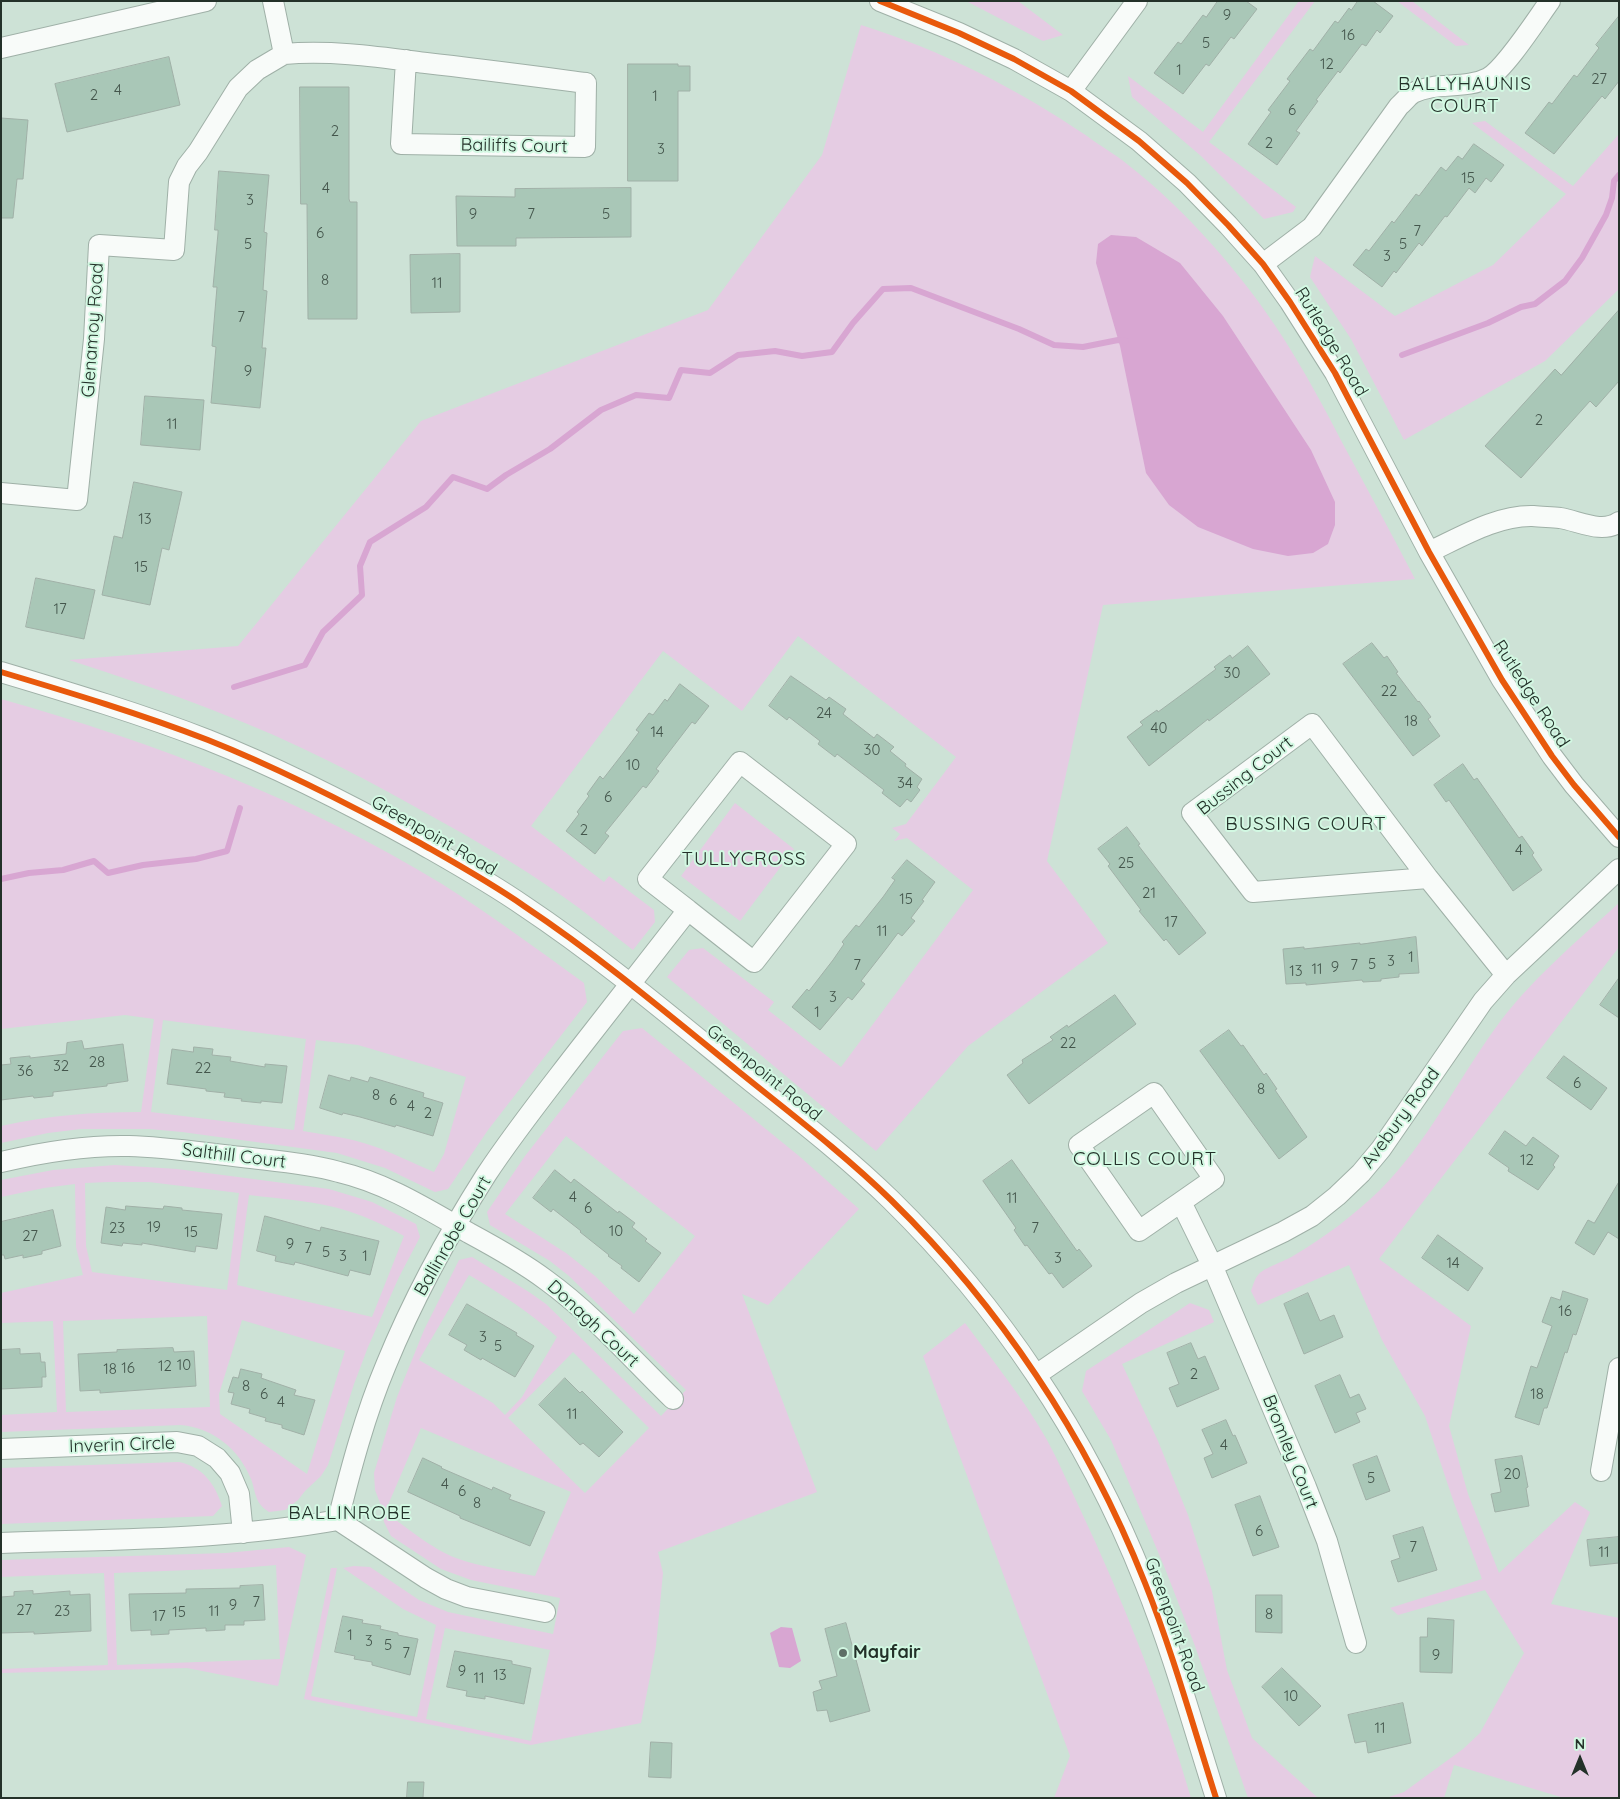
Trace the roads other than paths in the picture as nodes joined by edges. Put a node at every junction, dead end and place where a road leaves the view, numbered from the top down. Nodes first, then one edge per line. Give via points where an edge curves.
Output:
1 (206, 1) edge
2 (273, 1) edge
3 (880, 1) edge
4 (1137, 1) edge
5 (1550, 1) edge
6 (1, 48) edge
7 (284, 54) junction
8 (406, 60) junction
9 (1071, 91) junction
10 (1263, 264) junction
11 (1, 493) edge
12 (1619, 522) edge
13 (1429, 552) junction
14 (1, 672) edge
15 (1619, 837) edge
16 (1619, 869) edge
17 (1428, 878) junction
18 (688, 910) junction
19 (1506, 975) junction
20 (630, 984) junction
21 (1, 1162) edge
22 (1181, 1202) junction
23 (456, 1225) junction
24 (1212, 1265) junction
25 (1619, 1368) edge
26 (1036, 1376) junction
27 (673, 1399) dead end
28 (1, 1449) edge
29 (1601, 1471) dead end
30 (338, 1520) junction
31 (243, 1534) junction
32 (1, 1543) edge
33 (545, 1612) dead end
34 (1356, 1643) dead end
35 (1216, 1798) edge

1 - 6 street
2 - 7 street
3 - 9 street, Rutledge Road via 967,36
4 - 9 street
5 - 10 street via 1501,68 1490,78 1423,89 1412,94 1399,106 1312,227
7 - 8 street, Bailiffs Court via 340,53
7 - 11 street, Glenamoy Road via 257,70 238,88 187,166 179,182 174,250 99,245 94,339 77,500
8 - 8 street, Bailiffs Court via 401,144 585,147 586,83
9 - 10 street, Rutledge Road via 1139,141 1188,184
10 - 13 street, Rutledge Road via 1336,373
12 - 13 street via 1611,527 1596,527 1560,518 1531,516 1500,521
13 - 15 street, Rutledge Road via 1528,721 1574,785
14 - 20 street, Greenpoint Road via 129,711 294,777 398,831 520,903
16 - 19 street, Avebury Road
17 - 17 street, Bussing Court via 1312,724 1192,813 1253,892
17 - 19 street, Bussing Court
18 - 18 street via 648,879 740,762 846,844 754,962
18 - 20 street, Ballinrobe Court
19 - 24 street, Avebury Road via 1468,1021 1381,1149 1361,1173 1312,1216
20 - 23 street, Ballinrobe Court via 521,1124
20 - 26 street, Greenpoint Road via 828,1144 891,1200 973,1290
21 - 23 street, Salthill Court via 62,1150 128,1146 306,1166 339,1172 395,1192
22 - 22 street via 1214,1179 1154,1093 1079,1145 1139,1231
22 - 24 street
23 - 27 street, Donagh Court via 546,1279 574,1302
23 - 30 street, Ballinrobe Court via 385,1366 354,1459
24 - 26 street, Avebury Road via 1142,1303
24 - 34 street, Bromley Court via 1327,1540
25 - 29 street
26 - 35 street, Greenpoint Road via 1093,1471 1124,1534 1164,1635
28 - 31 street, Inverin Circle via 177,1442 198,1446 217,1458 230,1473 239,1494
30 - 31 street
30 - 33 street via 446,1589
31 - 32 street

